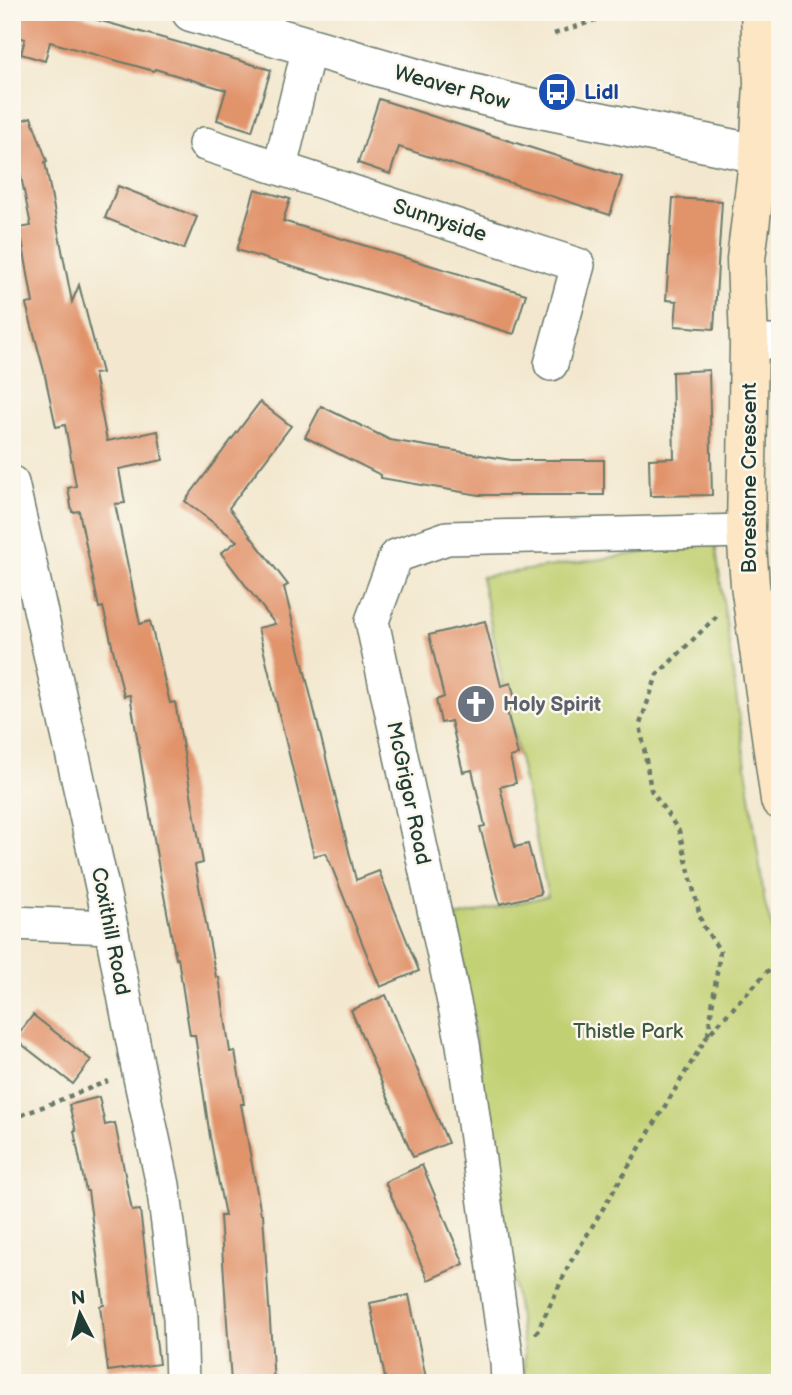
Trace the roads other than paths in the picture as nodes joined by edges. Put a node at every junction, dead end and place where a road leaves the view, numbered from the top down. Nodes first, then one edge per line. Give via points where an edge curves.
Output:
1 (191, 12) edge
2 (760, 12) edge
3 (309, 47) junction
4 (205, 144) dead end
5 (759, 154) junction
6 (280, 167) junction
7 (765, 342) edge
8 (551, 364) dead end
9 (12, 483) edge
10 (746, 531) junction
11 (780, 800) edge
12 (12, 923) edge
13 (111, 927) junction
14 (182, 1383) edge
15 (508, 1383) edge

1 - 3 street, Weaver Row
2 - 5 main road, Borestone Crescent via 763,84
3 - 5 street, Weaver Row via 516,104
3 - 6 street
4 - 6 street, Sunnyside
5 - 7 main road, Borestone Crescent via 746,259
6 - 8 street, Sunnyside via 578,265
7 - 10 main road, Borestone Crescent
9 - 13 street, Coxithill Road
10 - 11 main road, Borestone Crescent
10 - 15 street, McGrigor Road via 447,538 396,556 372,621 463,1044
12 - 13 street
13 - 14 street, Coxithill Road via 163,1185 180,1318

